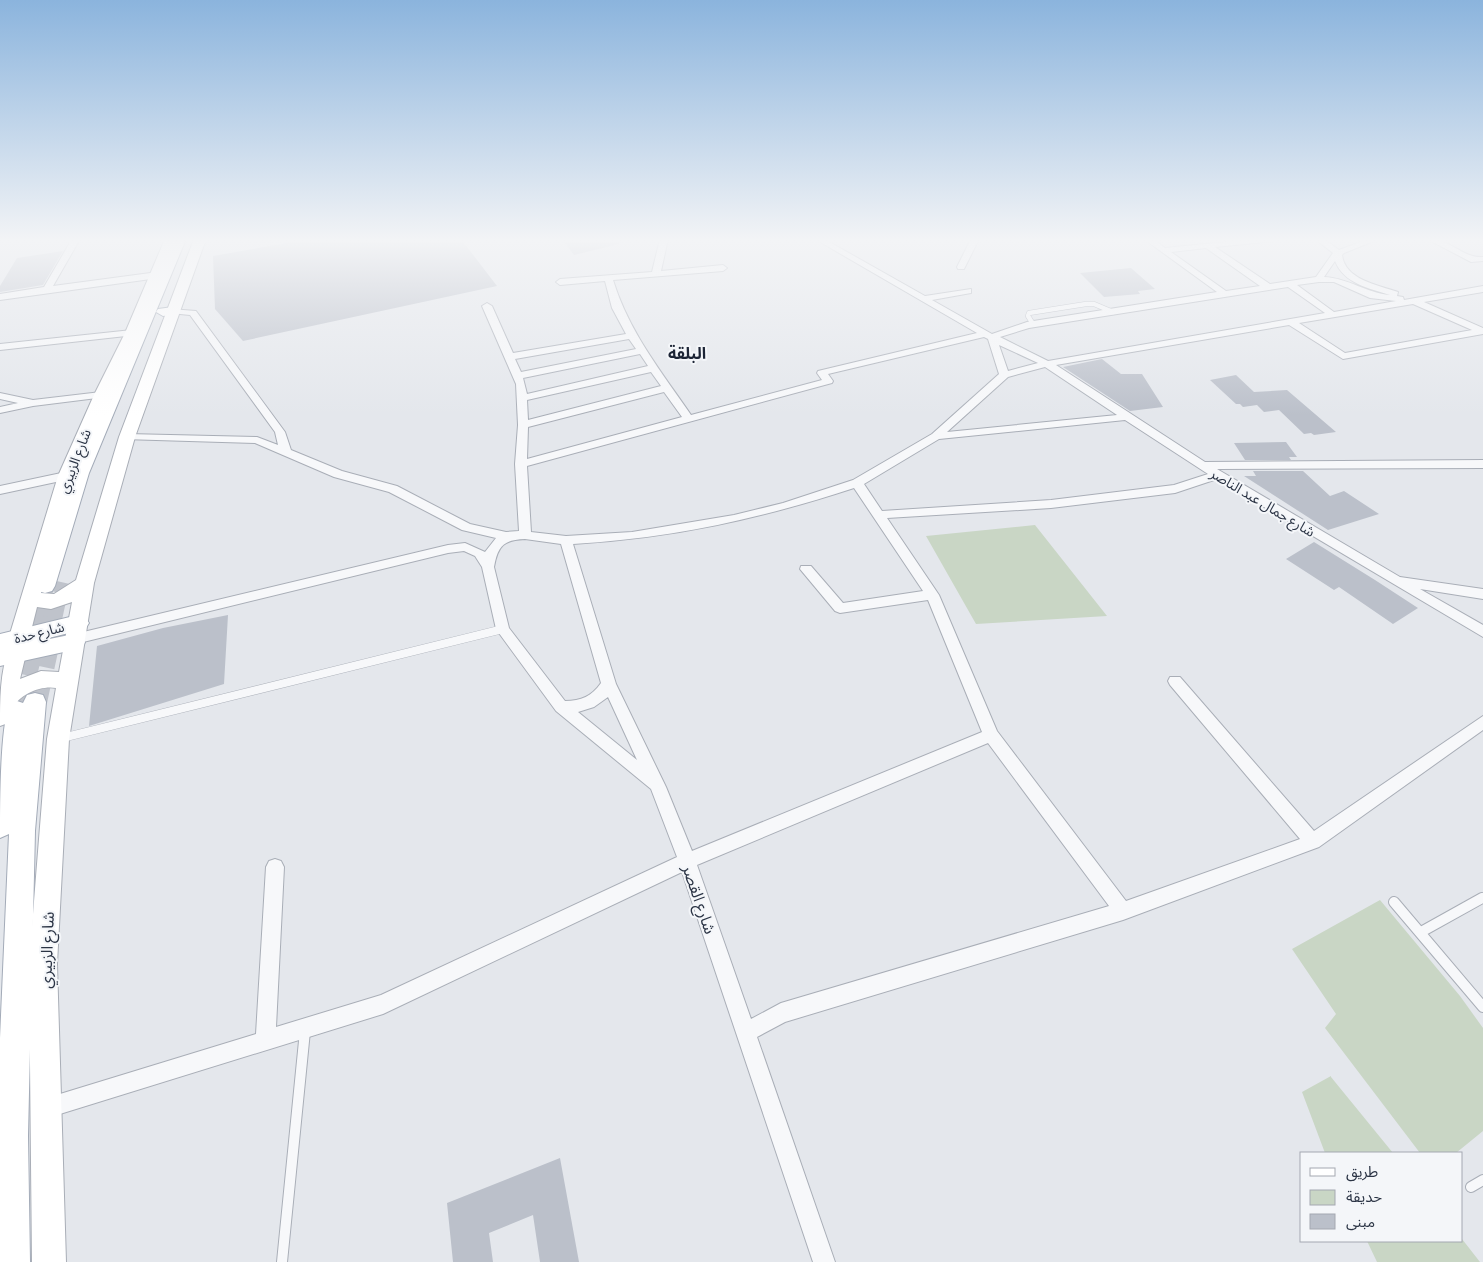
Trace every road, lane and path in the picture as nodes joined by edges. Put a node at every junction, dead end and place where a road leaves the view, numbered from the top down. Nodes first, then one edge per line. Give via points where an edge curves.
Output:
1 (149, 298) edge
2 (153, 298) edge
3 (173, 298) edge
4 (614, 298) edge
5 (930, 298) edge
6 (1201, 298) edge
7 (1309, 298) edge
8 (1386, 298) edge
9 (1405, 298) edge
10 (1438, 298) edge
11 (924, 299) joint
12 (1415, 302) junction
13 (487, 306) dead end
14 (168, 312) junction
15 (1333, 315) junction
16 (1291, 322) junction
17 (1483, 324) edge
18 (1471, 326) junction
19 (1483, 331) edge
20 (137, 332) junction
21 (988, 335) junction
22 (632, 336) junction
23 (0, 347) edge
24 (642, 351) junction
25 (509, 358) junction
26 (1047, 364) junction
27 (654, 368) junction
28 (1004, 375) junction
29 (517, 376) junction
30 (667, 388) junction
31 (101, 395) junction
32 (0, 396) edge
33 (521, 398) junction
34 (34, 403) junction
35 (0, 410) edge
36 (1125, 417) junction
37 (688, 419) junction
38 (523, 426) junction
39 (936, 436) junction
40 (127, 438) junction
41 (286, 452) junction
42 (521, 464) junction
43 (1483, 464) edge
44 (1203, 466) junction
45 (1216, 475) junction
46 (66, 476) junction
47 (857, 484) junction
48 (0, 490) edge
49 (878, 515) junction
50 (525, 535) junction
51 (506, 536) junction
52 (566, 540) junction
53 (488, 567) junction
54 (806, 569) dead end
55 (1393, 579) junction
56 (85, 583) junction
57 (45, 588) junction
58 (1483, 594) edge
59 (932, 595) junction
60 (503, 629) junction
61 (1483, 632) edge
62 (75, 635) junction
63 (9, 648) edge
64 (1174, 681) dead end
65 (67, 684) junction
66 (609, 684) junction
67 (561, 707) junction
68 (14, 708) edge
69 (1483, 722) edge
70 (991, 735) junction
71 (58, 739) junction
72 (658, 787) junction
73 (0, 826) edge
74 (1313, 842) junction
75 (687, 861) junction
76 (275, 867) dead end
77 (1483, 897) edge
78 (1394, 902) dead end
79 (1124, 911) junction
80 (1421, 932) junction
81 (1483, 1007) edge
82 (306, 1028) junction
83 (746, 1032) junction
84 (265, 1041) junction
85 (47, 1108) junction
86 (1483, 1180) edge
87 (1472, 1187) dead end
88 (12, 1262) edge
89 (49, 1262) edge
90 (282, 1262) edge
91 (824, 1262) edge

1 - 20 main road, شارع الزبيري
2 - 20 main road, شارع الزبيري
3 - 14 main road, شارع الزبيري
4 - 22 street
5 - 11 street
6 - 21 street via 1033,324
7 - 15 street
8 - 12 street
9 - 12 street
10 - 12 street
11 - 21 street, شارع جمال عبد الناصر
12 - 15 street
12 - 18 street
13 - 25 street
14 - 40 main road, شارع الزبيري
14 - 41 street via 193,313 280,432
14 - 57 main road, شارع الزبيري
15 - 16 street
16 - 19 street via 1343,356
16 - 26 street
17 - 18 street
18 - 19 street
20 - 23 street
20 - 31 main road, شارع الزبيري
20 - 57 main road, شارع الزبيري via 80,473
21 - 26 street, شارع جمال عبد الناصر
21 - 28 street
21 - 37 street via 822,374 828,381
22 - 24 street
22 - 25 street
24 - 27 street
24 - 29 street
25 - 29 street
26 - 28 street
26 - 36 street, شارع جمال عبد الناصر
27 - 30 street
27 - 33 street
28 - 39 street
29 - 33 street via 521,384
30 - 37 street
30 - 38 street
31 - 34 street
31 - 46 main road, شارع الزبيري
32 - 34 street
33 - 38 street
34 - 35 street
36 - 39 street
36 - 44 street, شارع جمال عبد الناصر
37 - 42 street
38 - 42 street
39 - 47 street
40 - 41 street via 257,440
40 - 56 main road, شارع الزبيري
41 - 51 street via 338,474 393,489 466,527
42 - 50 street
43 - 44 street
44 - 45 street, شارع جمال عبد الناصر
45 - 49 street via 1175,489 1051,504
45 - 55 street, شارع جمال عبد الناصر
46 - 48 street
46 - 57 main road, شارع الزبيري
47 - 49 street
47 - 52 street via 786,506 691,527 632,536
49 - 59 street
50 - 51 street
50 - 52 street
51 - 53 street via 494,545
52 - 66 street, شارع القصر
53 - 60 street
53 - 62 street via 479,553 465,547 448,549
54 - 59 street via 840,608
55 - 58 street
55 - 61 street, شارع جمال عبد الناصر
56 - 57 main road via 62,599 37,601
56 - 62 main road, شارع الزبيري
57 - 63 main road, شارع الزبيري
59 - 70 street
60 - 67 street
60 - 71 lane
62 - 63 main road, شارع حدة
62 - 65 main road, شارع الزبيري
63 - 68 main road, شارع الزبيري
64 - 74 street
65 - 68 main road via 60,680 38,681 24,686
65 - 71 main road, شارع الزبيري
66 - 67 street via 592,704
66 - 72 street, شارع القصر
67 - 72 street
68 - 73 main road, شارع الزبيري
68 - 88 main road, شارع الزبيري via 22,830 12,1136
69 - 74 street
70 - 75 street
70 - 79 street
71 - 85 main road, شارع الزبيري via 43,964
72 - 75 street, شارع القصر
74 - 79 street
75 - 82 street via 384,1004
75 - 83 street, شارع القصر
76 - 84 street
77 - 80 lane
78 - 80 lane
79 - 83 street via 781,1013
80 - 81 lane
82 - 84 street
82 - 90 lane
83 - 91 street, شارع القصر
84 - 85 street
85 - 89 main road, شارع الزبيري
86 - 87 lane

